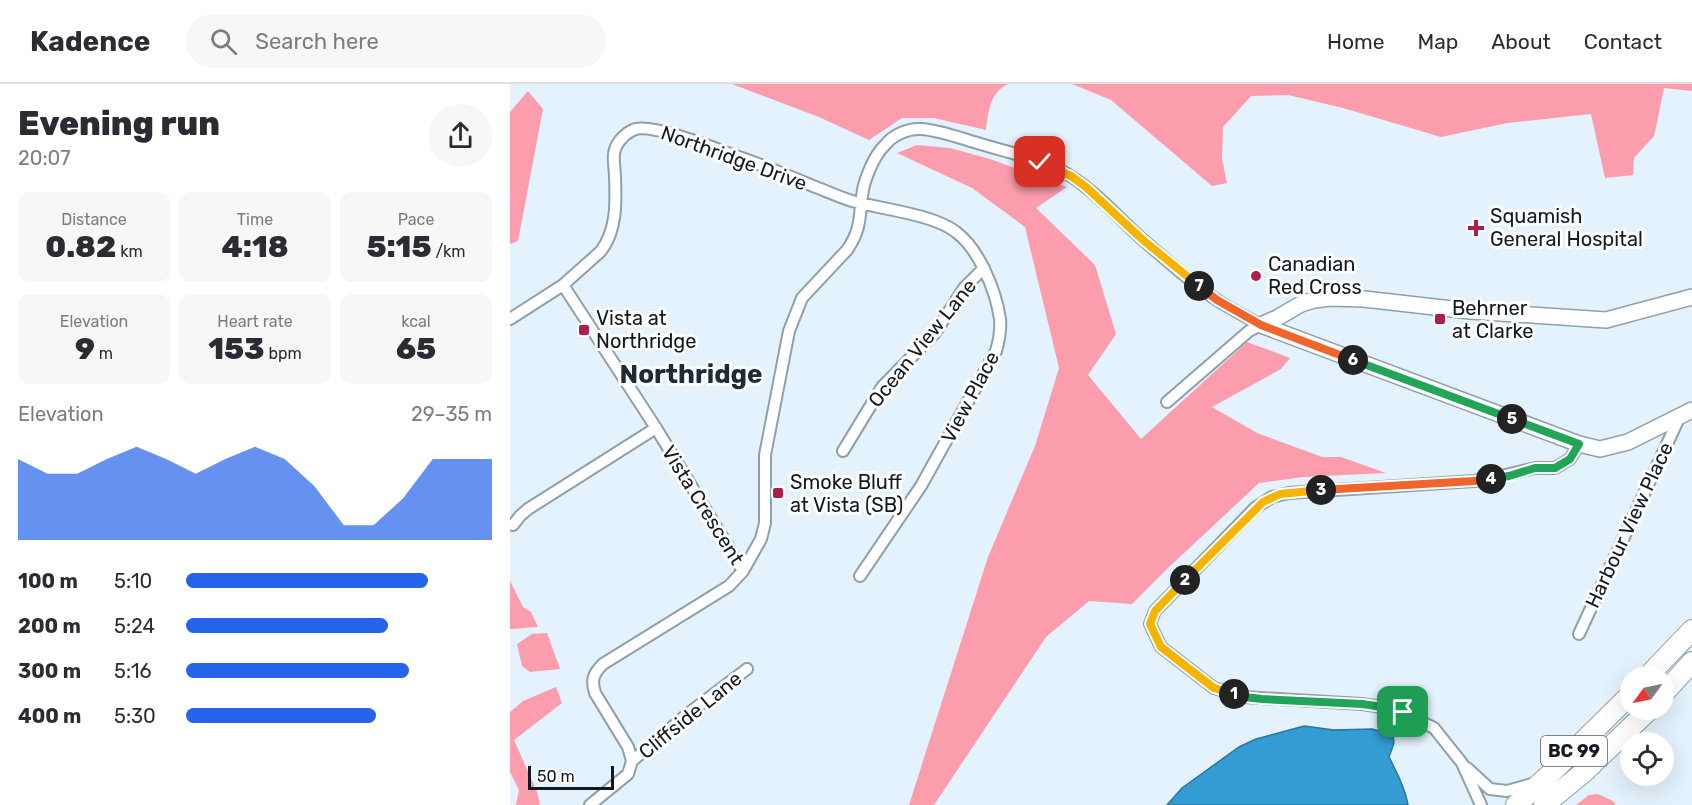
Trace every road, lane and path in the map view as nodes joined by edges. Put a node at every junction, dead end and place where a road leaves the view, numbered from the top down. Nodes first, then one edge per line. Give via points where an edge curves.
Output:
1 (862, 204) junction
2 (984, 268) junction
3 (563, 285) junction
4 (1692, 297) edge
5 (510, 319) edge
6 (1261, 325) junction
7 (1167, 402) dead end
8 (1686, 413) edge
9 (656, 428) junction
10 (1579, 444) junction
11 (843, 450) dead end
12 (513, 525) dead end
13 (743, 571) junction
14 (860, 576) dead end
15 (1692, 630) edge
16 (1579, 634) dead end
17 (1692, 648) edge
18 (1692, 662) edge
19 (1658, 666) edge
20 (1673, 666) edge
21 (747, 669) dead end
22 (1674, 682) edge
23 (1620, 704) edge
24 (1620, 719) edge
25 (1639, 720) edge
26 (632, 761) junction
27 (1462, 763) junction
28 (1547, 777) junction
29 (590, 805) edge
30 (1481, 805) edge
31 (1516, 805) edge
32 (1544, 805) edge

1 - 2 street, View Place via 948,227 958,233
1 - 3 street, Northridge Drive via 752,161 657,130 634,129 617,144 614,153 614,221 606,244
1 - 6 street, Vista Crescent via 869,171 885,145 895,136 914,129 1040,162 1086,187 1195,283
1 - 13 street, Vista Crescent via 853,242 802,298 793,317 765,455 765,524
2 - 11 street, Ocean View Lane via 964,288 935,333 882,387
2 - 14 street, View Place via 1000,320 996,351 921,486
3 - 5 street, Northridge Drive
3 - 9 street, Vista Crescent
4 - 6 street via 1606,320 1329,298 1301,304
6 - 7 street
6 - 10 street
8 - 10 street via 1628,442 1600,449
8 - 16 street, Harbour View Place
9 - 12 street via 528,509
9 - 13 street, Vista Crescent
10 - 27 street via 1570,459 1555,468 1535,468 1509,476 1288,492 1272,497 1256,508 1155,611 1150,624 1161,647 1214,688 1244,697 1396,709 1434,728
13 - 26 street via 729,586 596,671 595,693
15 - 19 highway
17 - 20 highway
18 - 22 highway
21 - 26 street, Cliffside Lane
23 - 28 highway, BC 99
24 - 28 highway via 1583,753
25 - 32 highway, BC 99
26 - 29 street, Cliffside Lane via 628,774
27 - 28 street via 1490,789 1507,791
27 - 30 street
28 - 31 highway, BC 99

